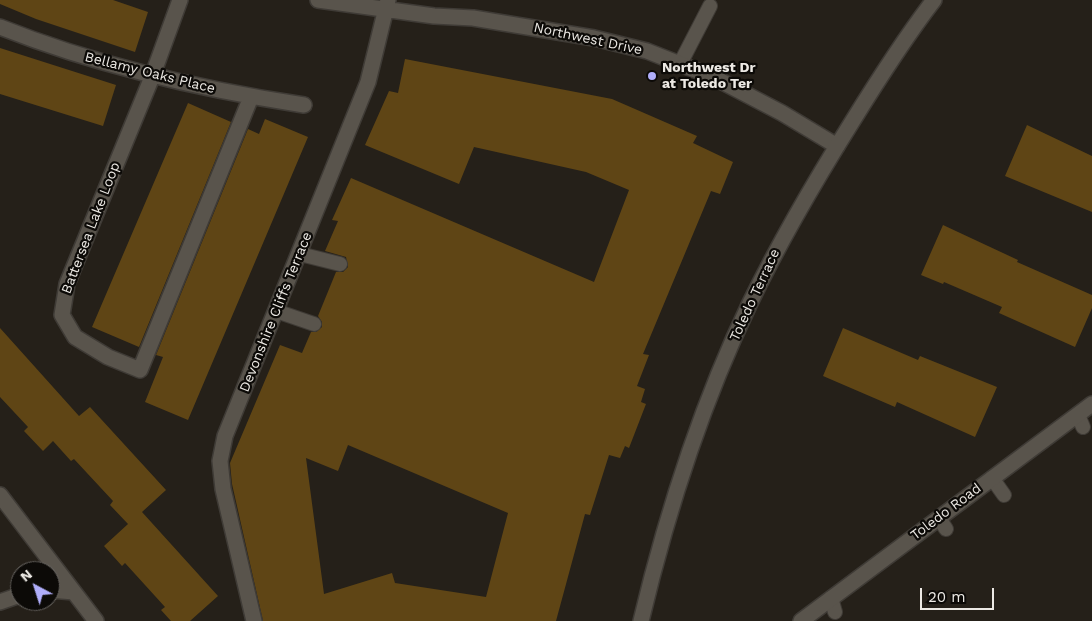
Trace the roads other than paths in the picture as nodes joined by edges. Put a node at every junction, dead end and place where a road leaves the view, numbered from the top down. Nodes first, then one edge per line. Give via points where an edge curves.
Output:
1 (180, 0) edge
2 (318, 0) edge
3 (934, 0) edge
4 (388, 4) edge
5 (710, 6) dead end
6 (0, 27) edge
7 (680, 64) junction
8 (152, 77) junction
9 (252, 97) junction
10 (304, 106) dead end
11 (837, 146) junction
12 (300, 254) junction
13 (340, 264) dead end
14 (276, 311) junction
15 (314, 324) dead end
16 (1092, 404) edge
17 (992, 478) junction
18 (1004, 494) dead end
19 (0, 495) edge
20 (60, 591) edge
21 (74, 592) junction
22 (96, 621) edge
23 (254, 621) edge
24 (640, 621) edge
25 (801, 621) edge

1 - 8 street, Battersea Lake Loop
2 - 4 street, Northwest Drive
3 - 11 street, Toledo Terrace via 908,33
4 - 7 street, Northwest Drive via 434,16 473,18 594,38 647,51
4 - 12 street, Devonshire Cliffs Terrace via 368,82
5 - 7 lane
6 - 8 street, Bellamy Oaks Place via 55,49
7 - 11 street, Northwest Drive via 773,108
8 - 9 street, Bellamy Oaks Place
8 - 9 street, Battersea Lake Loop via 67,284 62,315 75,337 108,357 140,370
9 - 10 street, Bellamy Oaks Place
11 - 24 street, Toledo Terrace via 780,243 720,371 667,519
12 - 13 lane
12 - 14 street, Devonshire Cliffs Terrace
14 - 15 lane
14 - 23 street, Devonshire Cliffs Terrace via 225,436 220,461 223,489
16 - 17 street, Toledo Road via 1080,421
17 - 18 lane
17 - 25 street, Toledo Road via 942,524 833,605
19 - 21 street
20 - 21 street
21 - 22 street

